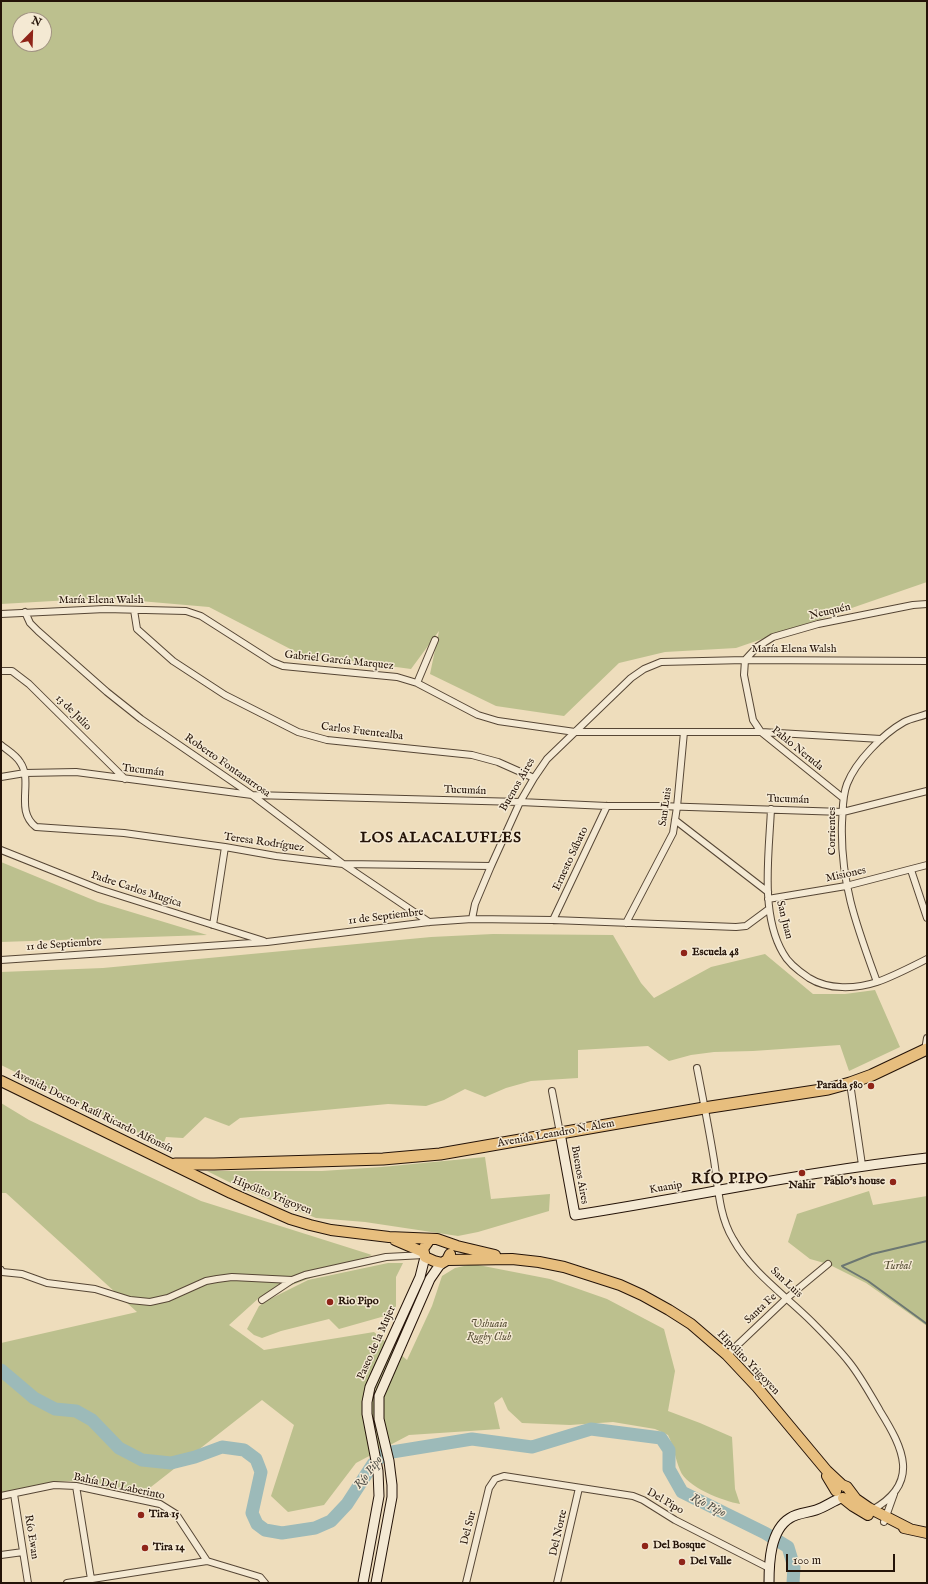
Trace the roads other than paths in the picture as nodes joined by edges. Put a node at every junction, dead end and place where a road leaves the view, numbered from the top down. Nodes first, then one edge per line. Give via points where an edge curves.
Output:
1 (927, 604) edge
2 (134, 610) junction
3 (25, 612) junction
4 (1, 614) edge
5 (201, 616) joint
6 (435, 640) dead end
7 (745, 660) junction
8 (927, 661) edge
9 (661, 662) joint
10 (1, 671) edge
11 (417, 683) junction
12 (927, 714) edge
13 (576, 732) junction
14 (684, 732) junction
15 (761, 732) junction
16 (881, 740) junction
17 (1, 745) edge
18 (25, 773) junction
19 (1, 777) edge
20 (534, 778) junction
21 (125, 779) junction
22 (927, 791) edge
23 (252, 795) junction
24 (843, 798) junction
25 (520, 802) junction
26 (607, 806) junction
27 (677, 807) junction
28 (771, 809) junction
29 (842, 812) junction
30 (675, 820) junction
31 (225, 847) junction
32 (1, 850) edge
33 (343, 864) junction
34 (927, 865) edge
35 (491, 866) junction
36 (911, 870) junction
37 (846, 886) junction
38 (768, 896) junction
39 (769, 909) junction
40 (927, 918) edge
41 (472, 919) junction
42 (553, 920) junction
43 (429, 922) junction
44 (626, 923) junction
45 (213, 925) junction
46 (267, 942) junction
47 (927, 959) edge
48 (1, 960) edge
49 (877, 982) junction
50 (927, 1038) edge
51 (926, 1050) edge
52 (697, 1068) dead end
53 (1, 1081) edge
54 (850, 1083) junction
55 (1, 1087) edge
56 (22, 1091) junction
57 (552, 1091) dead end
58 (704, 1108) junction
59 (560, 1133) junction
60 (927, 1158) edge
61 (174, 1164) junction
62 (862, 1165) junction
63 (719, 1191) junction
64 (575, 1215) joint
65 (389, 1237) junction
66 (430, 1239) junction
67 (448, 1244) junction
68 (424, 1255) junction
69 (512, 1259) junction
70 (445, 1261) junction
71 (828, 1264) dead end
72 (1, 1274) edge
73 (292, 1280) junction
74 (787, 1298) junction
75 (262, 1300) dead end
76 (727, 1355) junction
77 (495, 1479) joint
78 (76, 1486) junction
79 (579, 1488) junction
80 (895, 1491) junction
81 (841, 1493) junction
82 (14, 1494) junction
83 (1, 1496) edge
84 (872, 1510) junction
85 (885, 1520) junction
86 (927, 1533) edge
87 (23, 1552) junction
88 (1, 1555) edge
89 (207, 1561) junction
90 (769, 1568) junction
91 (91, 1579) junction
92 (28, 1583) edge
93 (67, 1583) edge
94 (265, 1583) edge
95 (363, 1583) edge
96 (376, 1583) edge
97 (466, 1583) edge
98 (558, 1583) edge
99 (764, 1583) edge
100 (769, 1583) edge

1 - 7 street, Neuquén via 913,604 818,624 773,637 757,647
2 - 3 street, María Elena Walsh
2 - 5 street, María Elena Walsh via 186,611
2 - 20 street, Carlos Fuentealba via 137,629 173,661 225,695 298,732 327,740 472,755 498,762
3 - 4 street, María Elena Walsh
3 - 23 street, Roberto Fontanarrosa via 30,623 38,631 140,719
5 - 11 street, Gabriel García Marquez via 260,656 283,666 397,678
6 - 11 street
7 - 8 street, María Elena Walsh
7 - 9 street, María Elena Walsh
7 - 15 street, Pablo Neruda via 744,675 753,720
9 - 13 street, Buenos Aires via 631,678
10 - 21 street, 13 de Julio via 12,671 29,684
11 - 13 street, Gabriel García Marquez via 478,715 498,721
12 - 16 street, Corrientes via 905,722
13 - 14 street, Gabriel García Marquez
13 - 20 street, Buenos Aires via 547,759
14 - 15 street, Gabriel García Marquez
14 - 27 street, San Luis
15 - 16 street, Gabriel García Marquez
15 - 24 street, Pablo Neruda
16 - 24 street, Corrientes via 856,768 847,783
17 - 18 street via 21,762
18 - 19 street, Tucumán
18 - 21 street, Tucumán via 76,772
18 - 31 street, Teresa Rodríguez via 26,813 29,822 36,827 124,833
20 - 25 street, Buenos Aires
21 - 23 street, Tucumán
22 - 29 street, Tucumán
23 - 25 street, Tucumán
23 - 33 street, Roberto Fontanarrosa
24 - 29 street, Corrientes
25 - 26 street, Tucumán
25 - 35 street, Buenos Aires
26 - 27 street, Tucumán
26 - 42 street, Ernesto Sábato
27 - 28 street, Tucumán
27 - 30 street, San Luis
28 - 29 street, Tucumán
28 - 38 street, San Juan
29 - 37 street, Corrientes via 842,853
30 - 38 street
30 - 44 street, San Luis via 673,833
31 - 33 street, Teresa Rodríguez
31 - 45 street
32 - 45 street, Padre Carlos Mugica via 99,889
33 - 35 street, Teresa Rodríguez
33 - 43 street, Roberto Fontanarrosa
34 - 36 street, Misiones
35 - 41 street, Buenos Aires via 475,904
36 - 37 street, Misiones
36 - 40 street
37 - 38 street, Misiones
37 - 49 street, Corrientes
38 - 39 street, San Juan
39 - 44 street, 11 de Septiembre via 746,926 736,927
39 - 49 street, San Juan via 783,954 801,973 814,981 831,986 858,986
41 - 42 street, 11 de Septiembre
41 - 43 street, 11 de Septiembre
42 - 44 street, 11 de Septiembre
43 - 46 street, 11 de Septiembre
45 - 46 street, Padre Carlos Mugica
46 - 48 street, 11 de Septiembre
47 - 49 street, San Juan
50 - 51 street
51 - 54 highway, Avenida Leandro N. Alem
52 - 58 street, San Luis
53 - 56 main road, Avenida Doctor Raúl Ricardo Alfonsín
54 - 58 highway, Avenida Leandro N. Alem via 800,1094
54 - 62 street
55 - 56 street
56 - 61 main road, Avenida Doctor Raúl Ricardo Alfonsín
57 - 59 street, Buenos Aires
58 - 59 highway, Avenida Leandro N. Alem
58 - 63 street, San Luis
59 - 61 highway, Avenida Leandro N. Alem via 412,1157
59 - 64 street, Buenos Aires
60 - 62 street, Kuanip
61 - 65 main road, Hipólito Yrigoyen via 290,1219 332,1230
62 - 63 street, Kuanip
63 - 64 street, Kuanip
63 - 74 street, San Luis via 727,1228 740,1251
65 - 66 main road, Hipólito Yrigoyen
65 - 68 main road, Hipólito Yrigoyen
66 - 67 main road
66 - 68 main road via 424,1245
67 - 69 main road, Hipólito Yrigoyen
67 - 70 main road via 450,1252
68 - 70 main road via 434,1261
68 - 73 street via 386,1257 304,1275
68 - 95 street, Paseo de la Mujer via 420,1276 369,1391 367,1414 378,1471 379,1496
69 - 70 main road, Hipólito Yrigoyen
69 - 76 main road, Hipólito Yrigoyen via 564,1267 637,1292 691,1324
70 - 96 street, Paseo de la Mujer via 430,1279 379,1396 379,1419 389,1462 392,1497
71 - 74 street, Santa Fe
72 - 73 street via 22,1274 47,1283 96,1289 130,1300 150,1302 168,1298 206,1281 217,1279
73 - 75 street
74 - 76 street, Santa Fe
74 - 80 street, San Luis via 849,1362 892,1430 904,1466 902,1478
76 - 81 main road, Hipólito Yrigoyen via 817,1458
77 - 79 street, Del Pipo via 504,1476
77 - 97 street, Del Sur via 489,1488
78 - 82 street, Bahía Del Laberinto via 54,1485
78 - 89 street, Bahía Del Laberinto via 160,1504 168,1508 176,1514
78 - 91 street
79 - 90 street, Del Pipo via 633,1496 643,1500 675,1520
79 - 98 street, Del Norte
80 - 84 street, San Luis
80 - 85 street, San Luis
81 - 84 main road, Hipólito Yrigoyen
81 - 85 main road, Hipólito Yrigoyen via 853,1506 871,1517
81 - 90 street via 822,1507 788,1519 780,1528 773,1543
82 - 83 street, Bahía Del Laberinto
82 - 87 street, Río Ewan
84 - 85 main road, Hipólito Yrigoyen
85 - 86 main road, Hipólito Yrigoyen
87 - 88 street
87 - 92 street, Río Ewan
89 - 91 street
89 - 94 street via 260,1577
90 - 99 street
90 - 100 street
91 - 93 street

